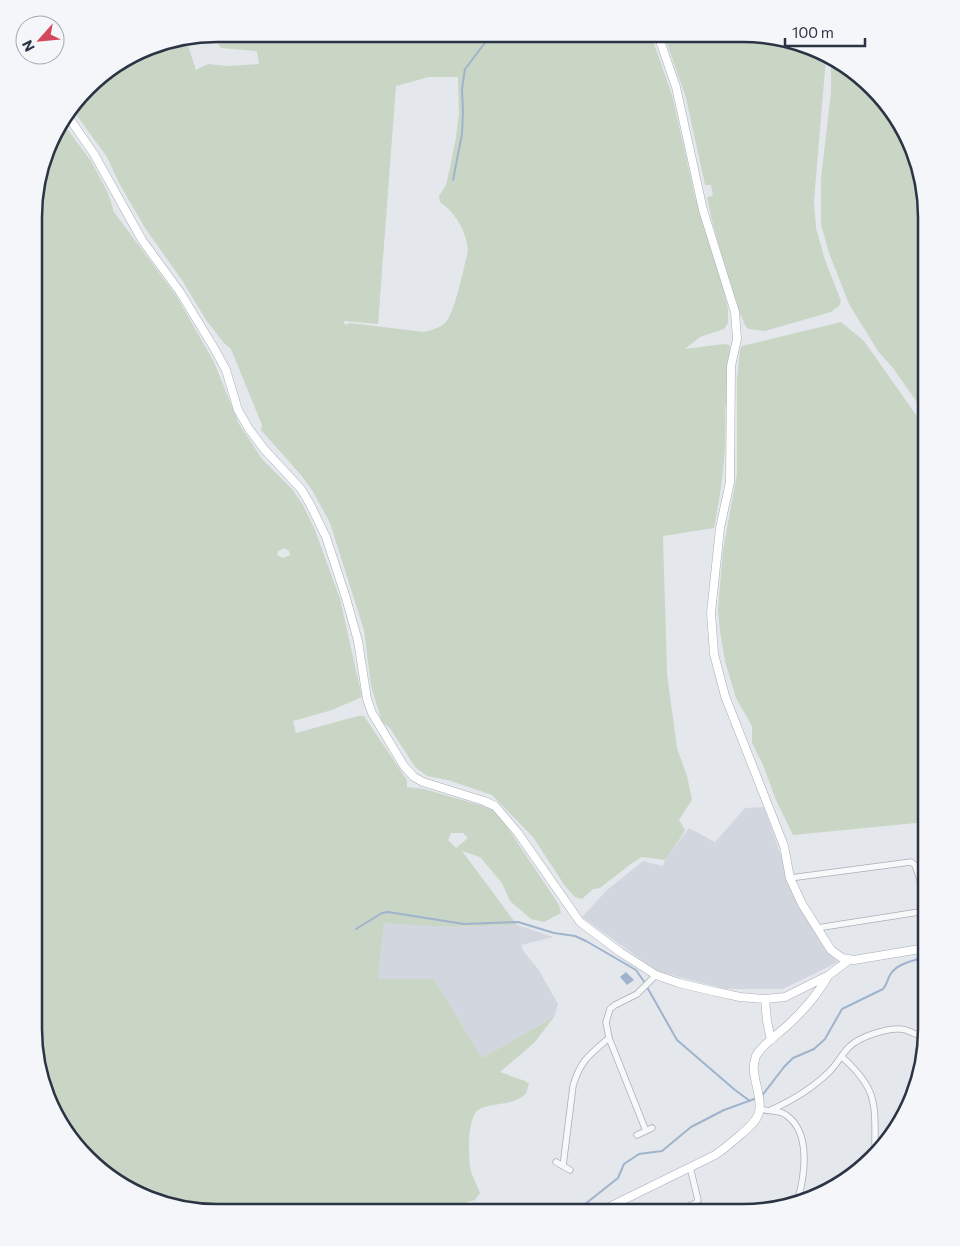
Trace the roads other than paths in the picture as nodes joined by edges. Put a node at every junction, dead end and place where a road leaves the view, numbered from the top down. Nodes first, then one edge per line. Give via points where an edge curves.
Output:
1 (660, 42) edge
2 (71, 122) edge
3 (917, 871) edge
4 (790, 878) junction
5 (917, 912) edge
6 (817, 928) junction
7 (917, 949) edge
8 (849, 960) junction
9 (656, 975) junction
10 (830, 975) junction
11 (766, 999) junction
12 (917, 1035) edge
13 (609, 1038) junction
14 (771, 1040) junction
15 (842, 1057) junction
16 (760, 1103) junction
17 (771, 1110) junction
18 (652, 1128) dead end
19 (646, 1131) junction
20 (637, 1135) dead end
21 (875, 1143) edge
22 (556, 1162) dead end
23 (563, 1166) junction
24 (690, 1167) junction
25 (570, 1170) dead end
26 (800, 1194) edge
27 (615, 1204) edge
28 (694, 1204) edge

1 - 4 street via 676,87 703,210 734,312 737,339 732,366 730,482 720,528 712,613 714,654 725,696 784,846
2 - 9 street via 94,154 142,240 180,292 214,348 226,370 238,410 249,429 310,504 326,537 346,598 358,640 367,699 404,766 423,782 495,806 580,922
3 - 4 street via 911,862
4 - 6 street
5 - 6 street
6 - 8 street via 836,955
7 - 8 street
8 - 10 street
9 - 11 street via 740,997
9 - 13 street via 637,994 610,1009 606,1022
10 - 11 street via 785,996
10 - 14 street via 819,991
11 - 14 street
12 - 15 street via 900,1029 881,1032 856,1042
13 - 19 street
13 - 23 street via 587,1056 576,1075
14 - 16 street via 756,1056 754,1064
15 - 17 street via 820,1080
15 - 21 street via 861,1076 872,1096
16 - 17 street
16 - 24 street via 758,1117 752,1126 727,1147
17 - 26 street via 788,1116 802,1138 804,1155
18 - 19 street
19 - 20 street
22 - 23 street
23 - 25 street
24 - 27 street
24 - 28 street via 698,1200

